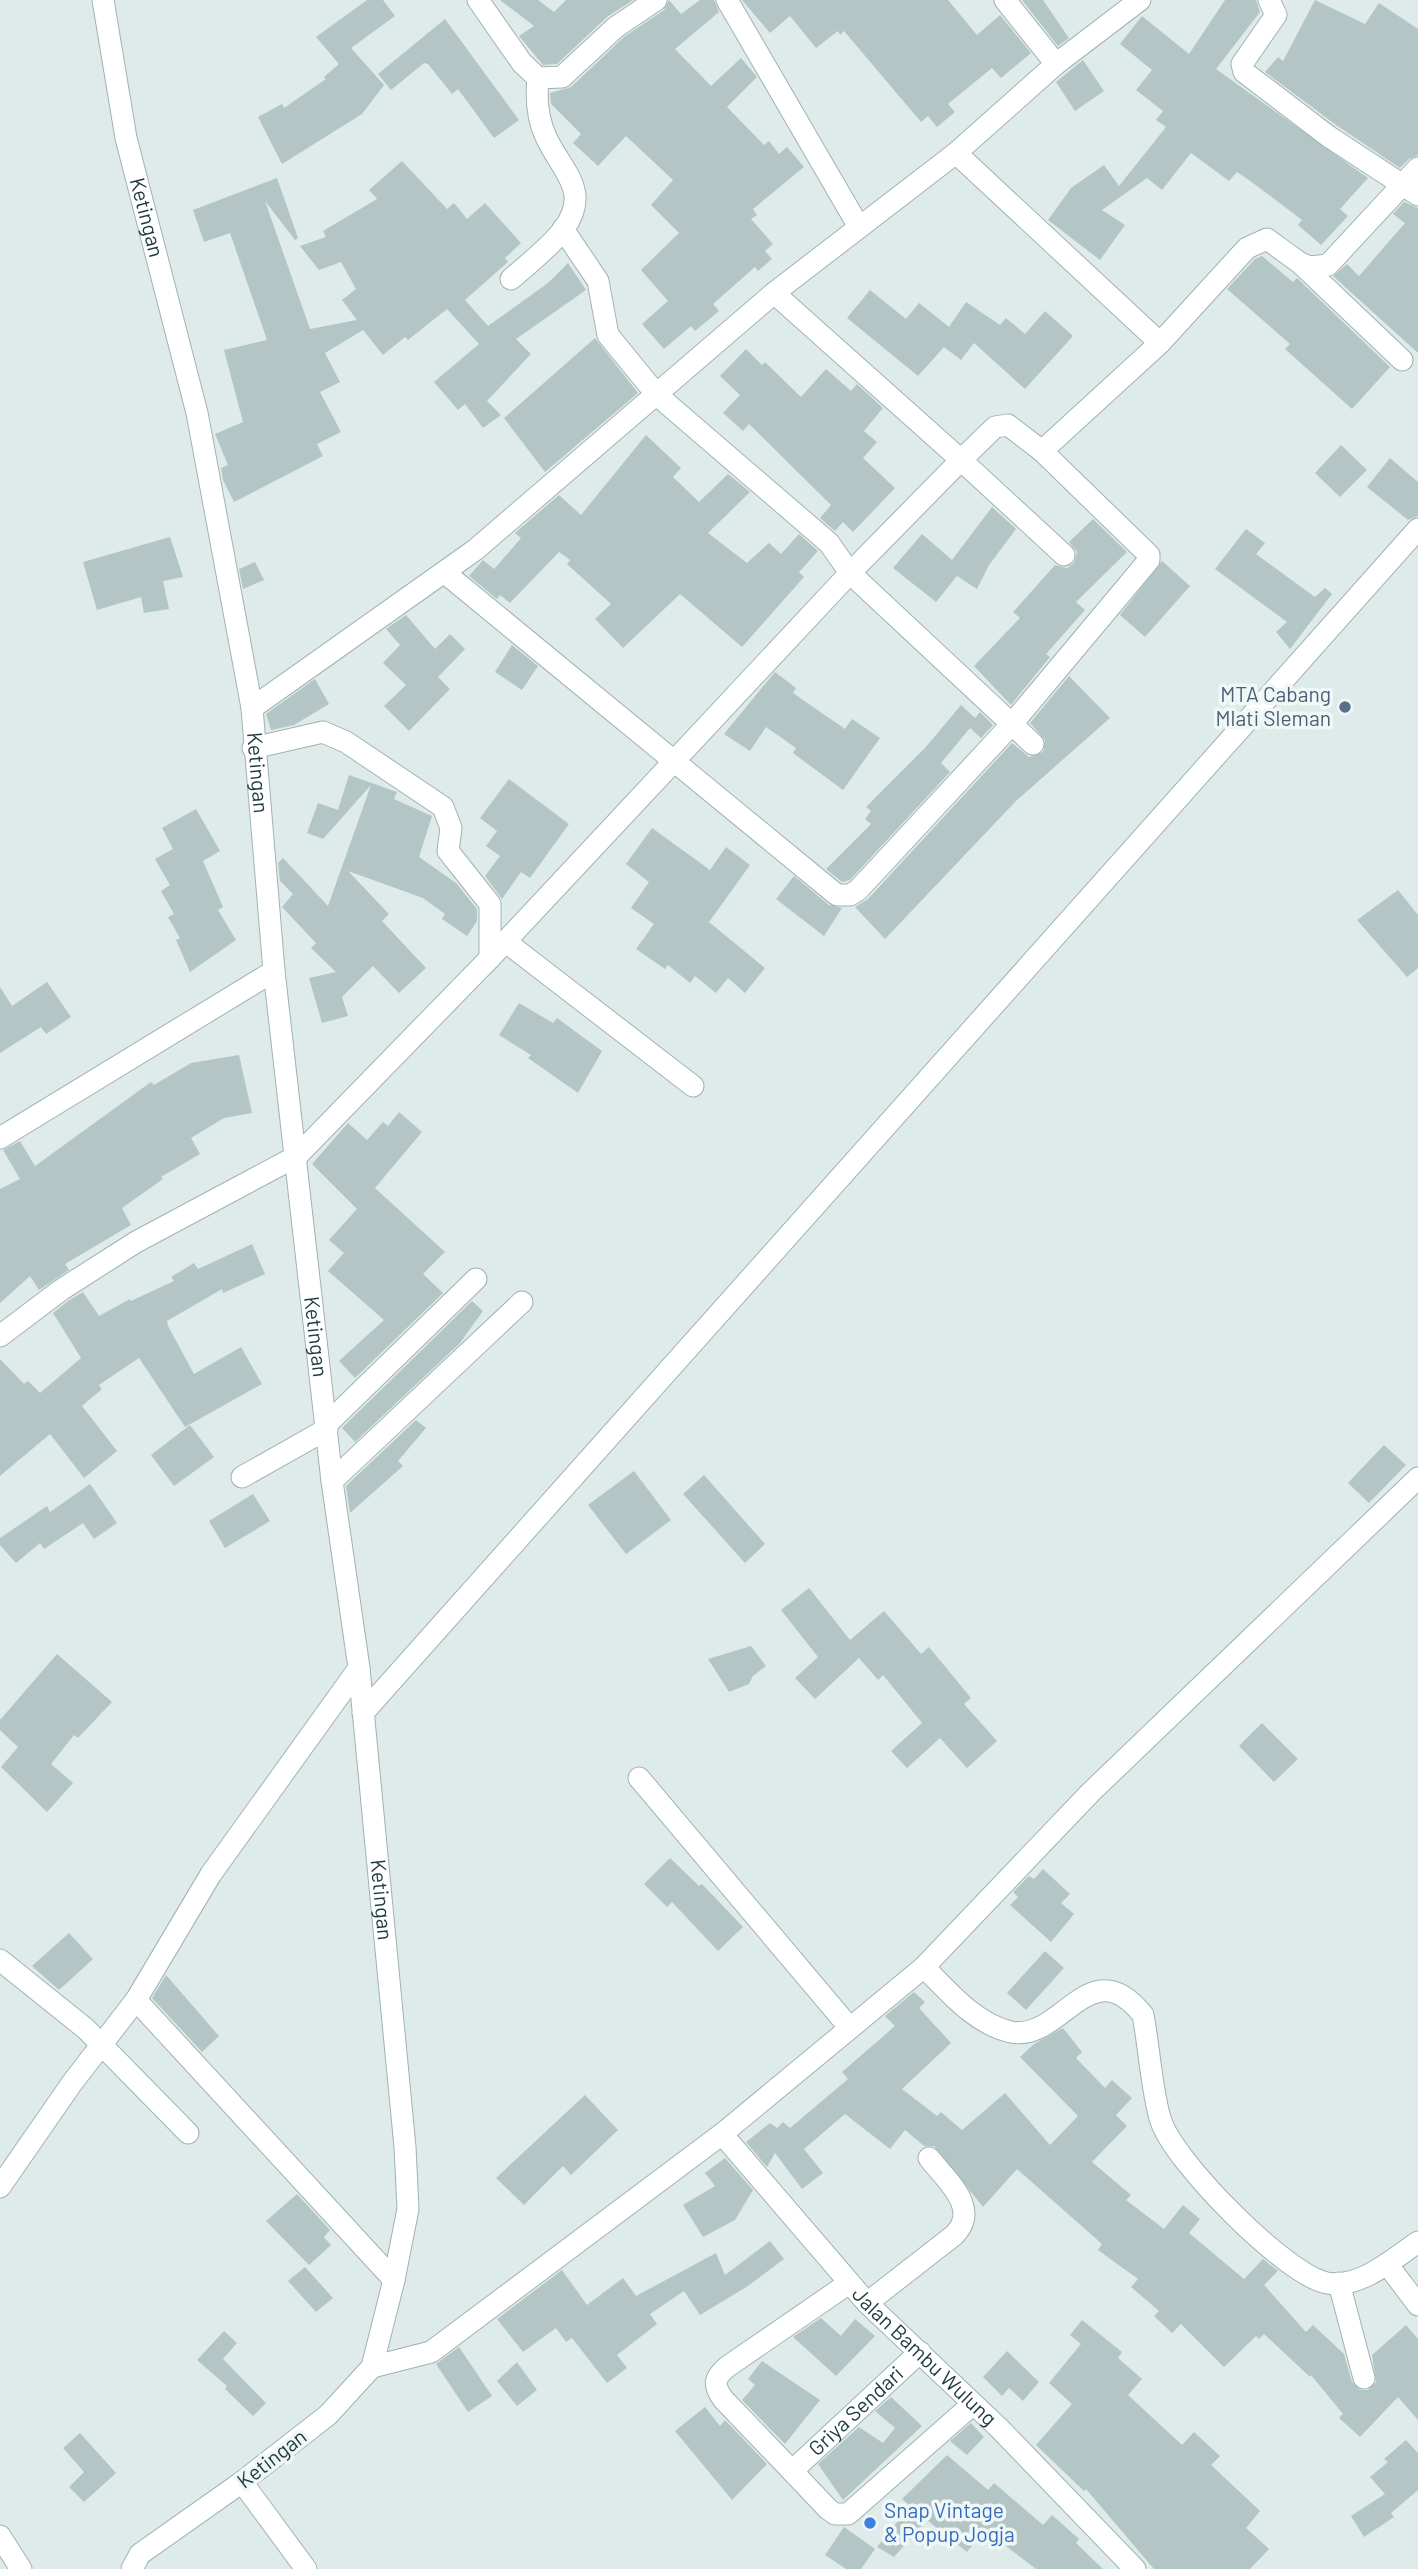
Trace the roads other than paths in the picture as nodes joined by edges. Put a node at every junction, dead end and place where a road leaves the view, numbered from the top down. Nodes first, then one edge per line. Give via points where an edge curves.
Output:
1 (103, 0) edge
2 (478, 0) edge
3 (656, 0) edge
4 (727, 0) edge
5 (1005, 0) edge
6 (1140, 0) edge
7 (1269, 0) edge
8 (1056, 64) junction
9 (538, 78) junction
10 (956, 153) junction
11 (1418, 168) edge
12 (1410, 190) edge
13 (859, 227) junction
14 (563, 229) junction
15 (1300, 263) junction
16 (511, 279) dead end
17 (774, 293) junction
18 (1160, 343) junction
19 (1402, 360) dead end
20 (657, 395) junction
21 (1042, 451) junction
22 (961, 460) junction
23 (1418, 529) edge
24 (1065, 555) dead end
25 (445, 573) junction
26 (850, 573) junction
27 (252, 708) junction
28 (1011, 725) junction
29 (1032, 744) dead end
30 (253, 748) junction
31 (674, 759) junction
32 (506, 942) junction
33 (490, 958) junction
34 (274, 971) junction
35 (693, 1086) dead end
36 (0, 1138) edge
37 (297, 1156) junction
38 (476, 1279) dead end
39 (522, 1302) dead end
40 (0, 1336) edge
41 (327, 1426) junction
42 (242, 1477) dead end
43 (1418, 1478) edge
44 (332, 1481) junction
45 (359, 1668) junction
46 (363, 1713) junction
47 (639, 1778) dead end
48 (0, 1960) edge
49 (924, 1967) junction
50 (136, 2000) junction
51 (849, 2027) junction
52 (101, 2044) junction
53 (188, 2133) dead end
54 (722, 2134) junction
55 (929, 2158) dead end
56 (0, 2187) edge
57 (1418, 2242) edge
58 (1387, 2264) junction
59 (394, 2280) junction
60 (849, 2283) junction
61 (1339, 2283) junction
62 (867, 2303) junction
63 (1418, 2305) edge
64 (920, 2352) junction
65 (372, 2367) junction
66 (1364, 2378) dead end
67 (973, 2404) junction
68 (792, 2471) junction
69 (242, 2483) junction
70 (0, 2536) edge
71 (21, 2569) edge
72 (132, 2569) edge
73 (306, 2569) edge
74 (1135, 2569) edge

1 - 27 street, Ketingan via 126,138 197,413
2 - 9 street
3 - 9 street via 616,27 562,77
4 - 13 street
5 - 8 street
6 - 8 street
7 - 12 street via 1276,15 1242,64 1244,72
8 - 10 street
9 - 14 street via 538,110 546,136 577,198
10 - 13 street
10 - 18 street
11 - 12 street
12 - 15 street via 1328,265
13 - 17 street
14 - 16 street
14 - 20 street via 598,281 608,335
15 - 18 street via 1267,239 1256,242
15 - 19 street
17 - 20 street
17 - 22 street
18 - 21 street
20 - 25 street
20 - 26 street via 829,543
21 - 22 street via 1008,425 995,427
21 - 28 street via 1149,555 1149,561
22 - 24 street
22 - 26 street
23 - 46 street
25 - 27 street
25 - 31 street
26 - 28 street
26 - 31 street
27 - 30 street, Ketingan
28 - 29 street
28 - 31 street via 858,890 844,897
30 - 33 street via 323,732 346,742 443,807 451,828 448,851 490,904
30 - 34 street, Ketingan
31 - 32 street
32 - 33 street
32 - 35 street
33 - 37 street
34 - 36 street
34 - 37 street, Ketingan
37 - 40 street via 136,1242
37 - 41 street, Ketingan
38 - 41 street
39 - 44 street
41 - 42 street
41 - 44 street, Ketingan
43 - 49 street via 1090,1793
44 - 45 street, Ketingan
45 - 46 street, Ketingan
45 - 50 street via 226,1852
46 - 59 street, Ketingan via 405,2147 408,2209
47 - 51 street
48 - 52 street
49 - 51 street
49 - 61 street via 967,2009 1012,2032 1028,2031 1083,1996 1104,1990 1134,2003 1143,2015 1160,2121 1174,2149 1207,2189 1300,2272
50 - 52 street
50 - 59 street
51 - 54 street
52 - 53 street
52 - 56 street
54 - 60 street, Jalan Bambu Wulung
54 - 65 street via 430,2352
55 - 62 street via 962,2200 963,2223 953,2236
57 - 58 street
58 - 61 street via 1355,2281
58 - 63 street
59 - 65 street, Ketingan
60 - 62 street, Jalan Bambu Wulung
60 - 68 street, Griya Sendari via 715,2380 723,2399
61 - 66 street
62 - 64 street, Jalan Bambu Wulung
64 - 67 street, Jalan Bambu Wulung
64 - 68 street, Griya Sendari
65 - 69 street, Ketingan via 328,2415
67 - 68 street, Griya Sendari via 848,2514 828,2509
67 - 74 street, Jalan Bambu Wulung
69 - 72 street, Ketingan via 140,2554
69 - 73 street
70 - 71 street

